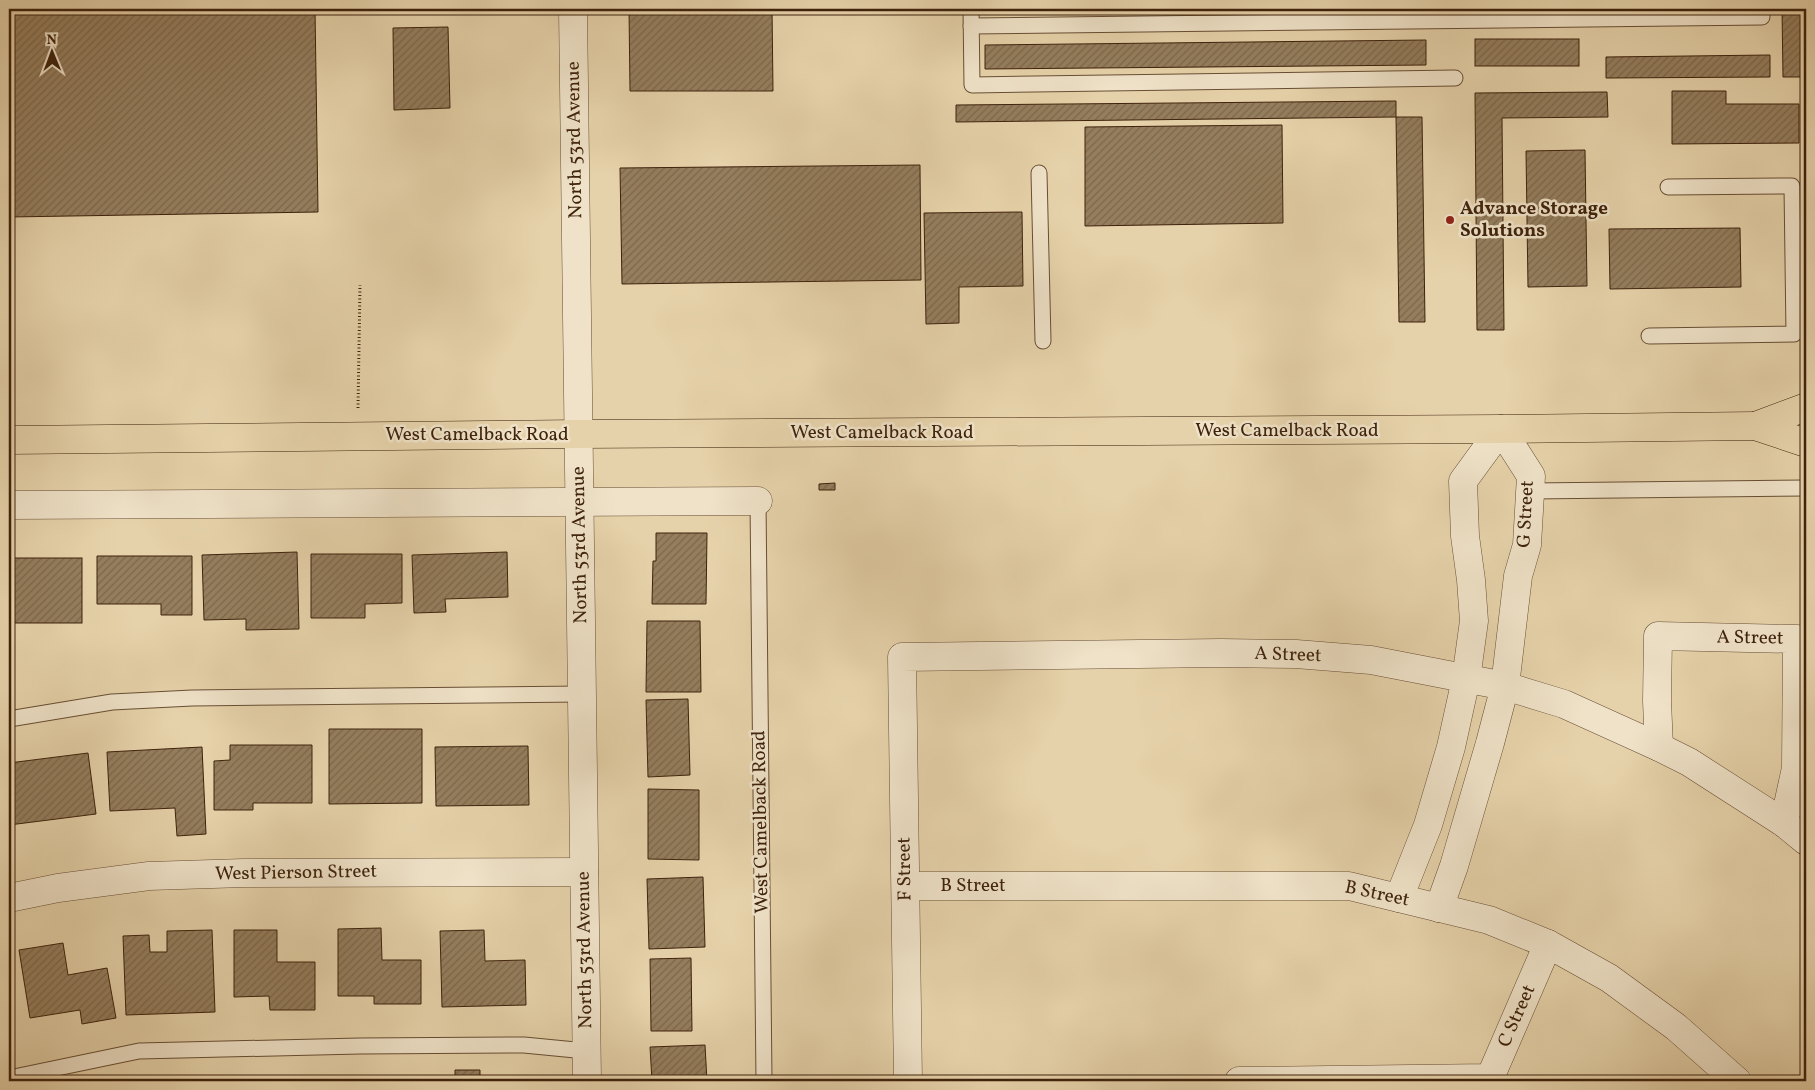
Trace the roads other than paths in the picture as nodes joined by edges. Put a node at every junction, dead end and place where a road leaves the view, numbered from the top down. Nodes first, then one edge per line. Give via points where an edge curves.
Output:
1 (573, 9) edge
2 (971, 9) edge
3 (1762, 9) edge
4 (971, 26) junction
5 (1455, 78) dead end
6 (1039, 172) dead end
7 (1668, 187) dead end
8 (1649, 336) dead end
9 (1043, 341) dead end
10 (1806, 407) edge
11 (1755, 426) junction
12 (1501, 430) junction
13 (579, 434) junction
14 (9, 440) edge
15 (1806, 443) edge
16 (1806, 488) edge
17 (1531, 491) junction
18 (758, 501) joint
19 (580, 502) junction
20 (9, 505) edge
21 (902, 657) joint
22 (1466, 679) junction
23 (1505, 686) junction
24 (582, 694) junction
25 (9, 719) edge
26 (1660, 747) junction
27 (1784, 823) junction
28 (1806, 841) edge
29 (584, 872) junction
30 (906, 886) junction
31 (9, 898) edge
32 (1399, 898) junction
33 (1440, 908) junction
34 (1548, 944) junction
35 (586, 1051) junction
36 (9, 1078) edge
37 (587, 1081) edge
38 (764, 1081) edge
39 (908, 1081) edge
40 (1238, 1081) edge
41 (1737, 1081) edge

1 - 13 street, North 53rd Avenue
2 - 4 lane
3 - 4 lane via 1762,17
4 - 5 lane via 972,84
6 - 9 lane
7 - 8 lane via 1792,186 1794,334
10 - 11 main road, West Camelback Road
11 - 12 main road, West Camelback Road
11 - 15 main road, West Camelback Road
12 - 13 main road, West Camelback Road
12 - 17 street, G Street via 1532,476
12 - 22 street via 1463,481 1474,621
13 - 14 main road, West Camelback Road
13 - 19 street, North 53rd Avenue
16 - 17 lane
17 - 23 street, G Street via 1527,546 1518,576
18 - 19 street, West Camelback Road
18 - 38 lane, West Camelback Road
19 - 20 street, West Camelback Road
19 - 24 street, North 53rd Avenue
21 - 22 street, A Street via 1296,654 1371,660
21 - 30 street, F Street
22 - 23 street, A Street
22 - 32 street via 1452,747 1428,825
23 - 26 street, A Street via 1564,704
23 - 33 street, G Street
24 - 25 lane via 183,698 112,702
24 - 29 street, North 53rd Avenue
26 - 27 street, A Street via 1722,781
26 - 27 street, A Street via 1658,636 1797,638 1796,768
27 - 28 street, A Street
29 - 31 street, West Pierson Street via 149,876
29 - 35 street, North 53rd Avenue
30 - 32 street, B Street via 1349,886
30 - 39 street, F Street
32 - 33 street, B Street
33 - 34 street, B Street via 1489,920
34 - 40 street, C Street via 1490,1078
34 - 41 street, B Street via 1609,978 1676,1026
35 - 36 lane via 514,1045 140,1051
35 - 37 street, North 53rd Avenue

